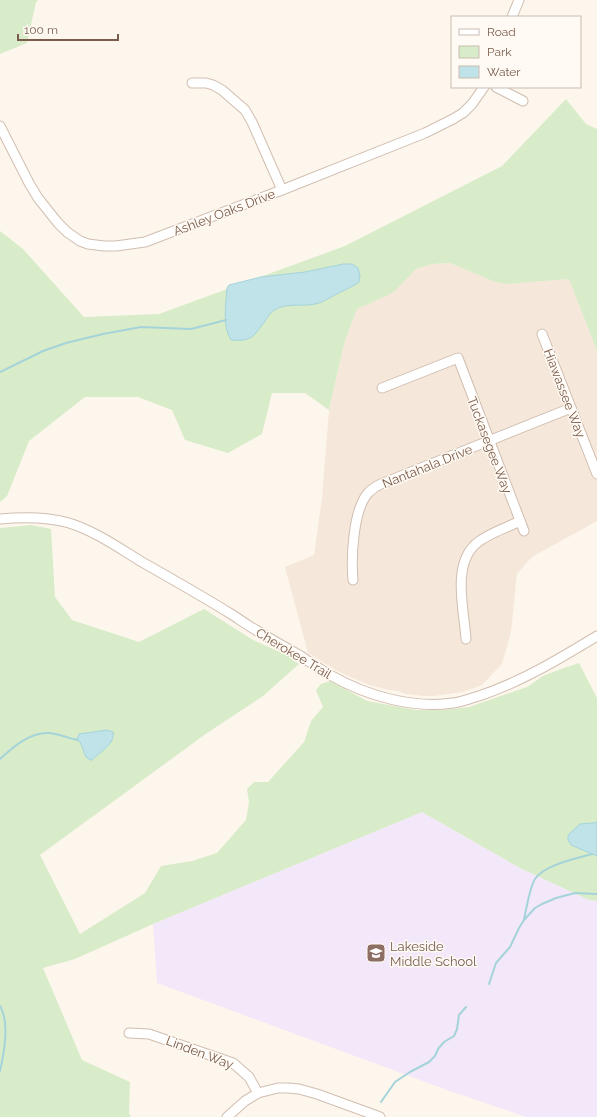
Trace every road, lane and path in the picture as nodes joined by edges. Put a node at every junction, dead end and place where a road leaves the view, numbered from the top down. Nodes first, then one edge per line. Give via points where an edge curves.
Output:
1 (519, 0) edge
2 (512, 16) edge
3 (192, 83) dead end
4 (483, 88) edge
5 (498, 88) edge
6 (523, 101) dead end
7 (0, 126) edge
8 (282, 190) junction
9 (542, 334) dead end
10 (382, 388) dead end
11 (571, 408) junction
12 (488, 441) junction
13 (597, 474) edge
14 (0, 519) edge
15 (520, 522) junction
16 (524, 531) dead end
17 (353, 580) dead end
18 (597, 636) edge
19 (466, 638) dead end
20 (129, 1033) dead end
21 (258, 1093) junction
22 (227, 1117) edge
23 (380, 1117) edge

1 - 2 street
3 - 8 street via 213,85 245,110
4 - 8 street, Ashley Oaks Drive via 472,104 453,119 425,133
5 - 6 street
7 - 8 street, Ashley Oaks Drive via 38,198 67,232 88,244 116,246 145,242
9 - 11 street, Hiawassee Way
10 - 12 street, Tuckasegee Way via 458,358
11 - 12 street, Nantahala Drive
11 - 13 street, Hiawassee Way
12 - 15 street, Tuckasegee Way
12 - 17 street, Nantahala Drive via 381,484 368,493 356,525 352,553
14 - 18 street, Cherokee Trail via 37,518 69,523 85,530 228,612 332,676 364,691 400,701 417,704 454,703 496,690 540,669
15 - 16 street, Tuckasegee Way
15 - 19 street via 485,537 477,543 464,561 461,584
20 - 21 street, Linden Way via 149,1034 233,1063 249,1077
21 - 22 street
21 - 23 street via 278,1088 299,1089

